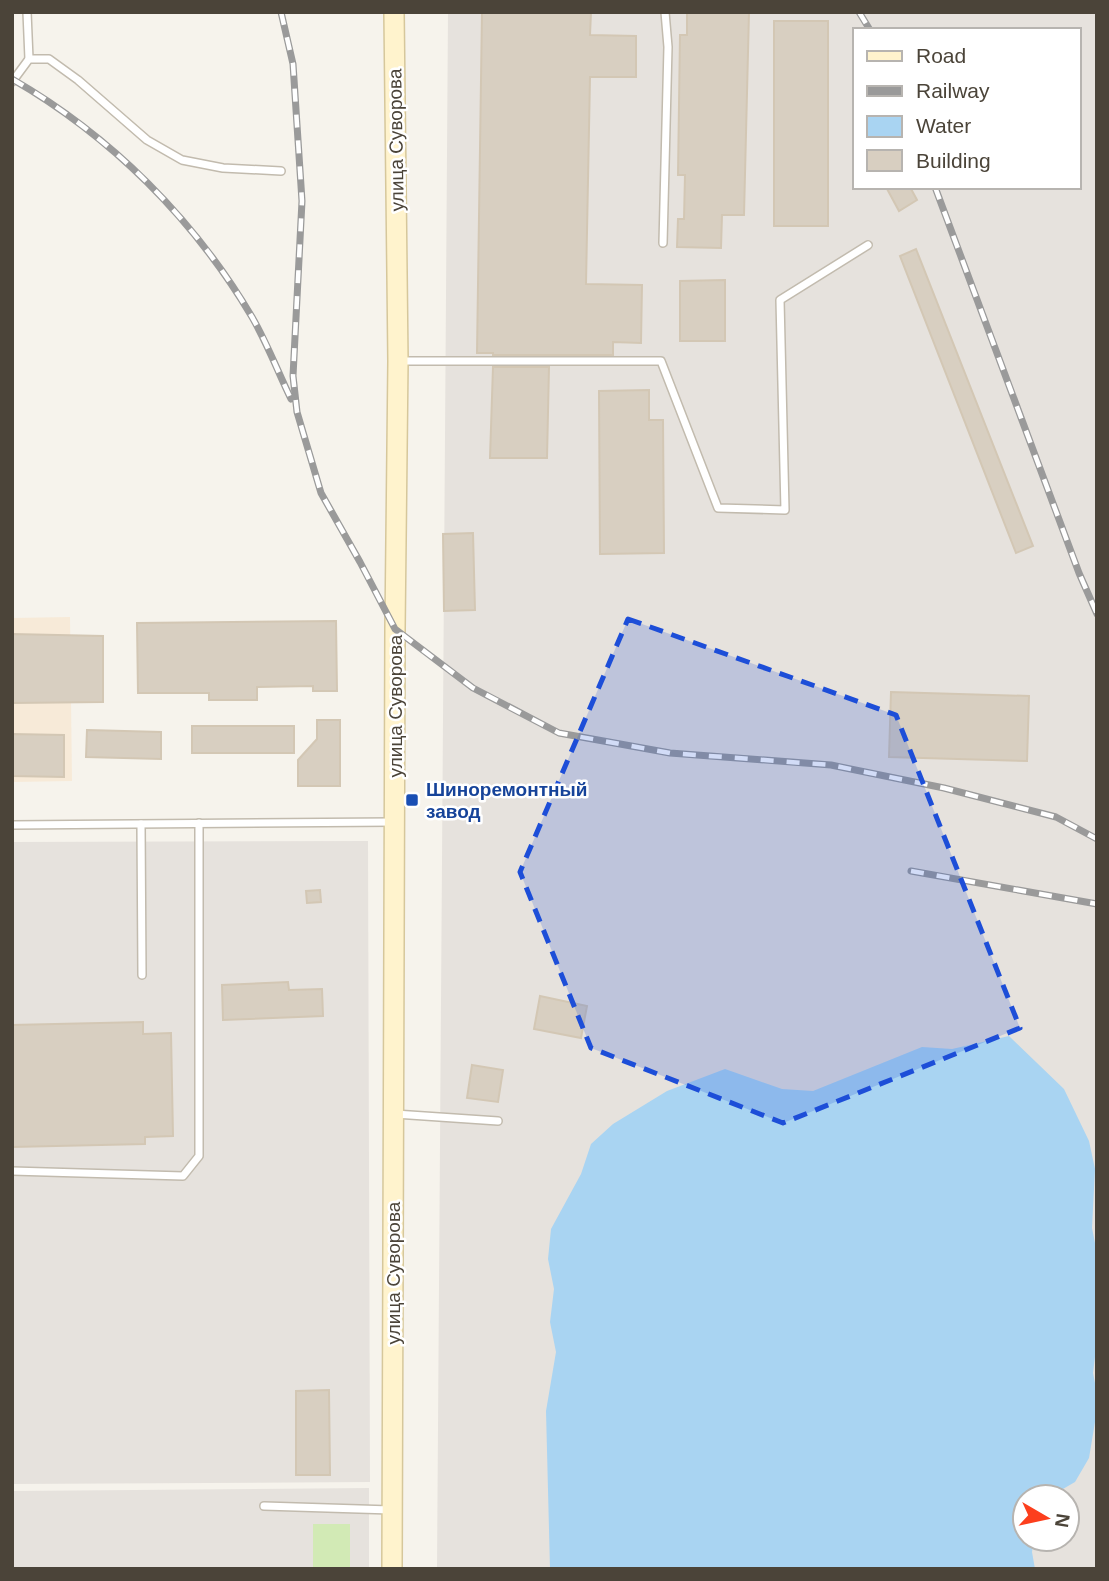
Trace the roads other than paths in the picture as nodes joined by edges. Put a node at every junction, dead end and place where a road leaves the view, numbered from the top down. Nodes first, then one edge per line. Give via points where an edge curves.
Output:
1 (27, 12) edge
2 (394, 12) edge
3 (665, 12) edge
4 (29, 59) junction
5 (12, 82) edge
6 (281, 172) dead end
7 (663, 243) dead end
8 (868, 245) dead end
9 (398, 361) junction
10 (395, 822) junction
11 (199, 823) junction
12 (141, 824) junction
13 (12, 825) edge
14 (142, 975) dead end
15 (394, 1114) junction
16 (498, 1121) dead end
17 (12, 1171) edge
18 (264, 1506) dead end
19 (392, 1510) junction
20 (392, 1569) edge

1 - 4 lane
2 - 9 main road, улица Суворова
3 - 7 lane
4 - 5 lane
4 - 6 lane via 49,59 147,139 183,160
8 - 9 lane via 780,300 785,510 718,508 661,361
9 - 10 main road, улица Суворова
10 - 11 lane
10 - 15 main road, улица Суворова
11 - 12 lane
11 - 17 lane via 199,1156 183,1176
12 - 13 lane
12 - 14 lane
15 - 16 lane
15 - 19 main road, улица Суворова
18 - 19 lane
19 - 20 main road, улица Суворова

